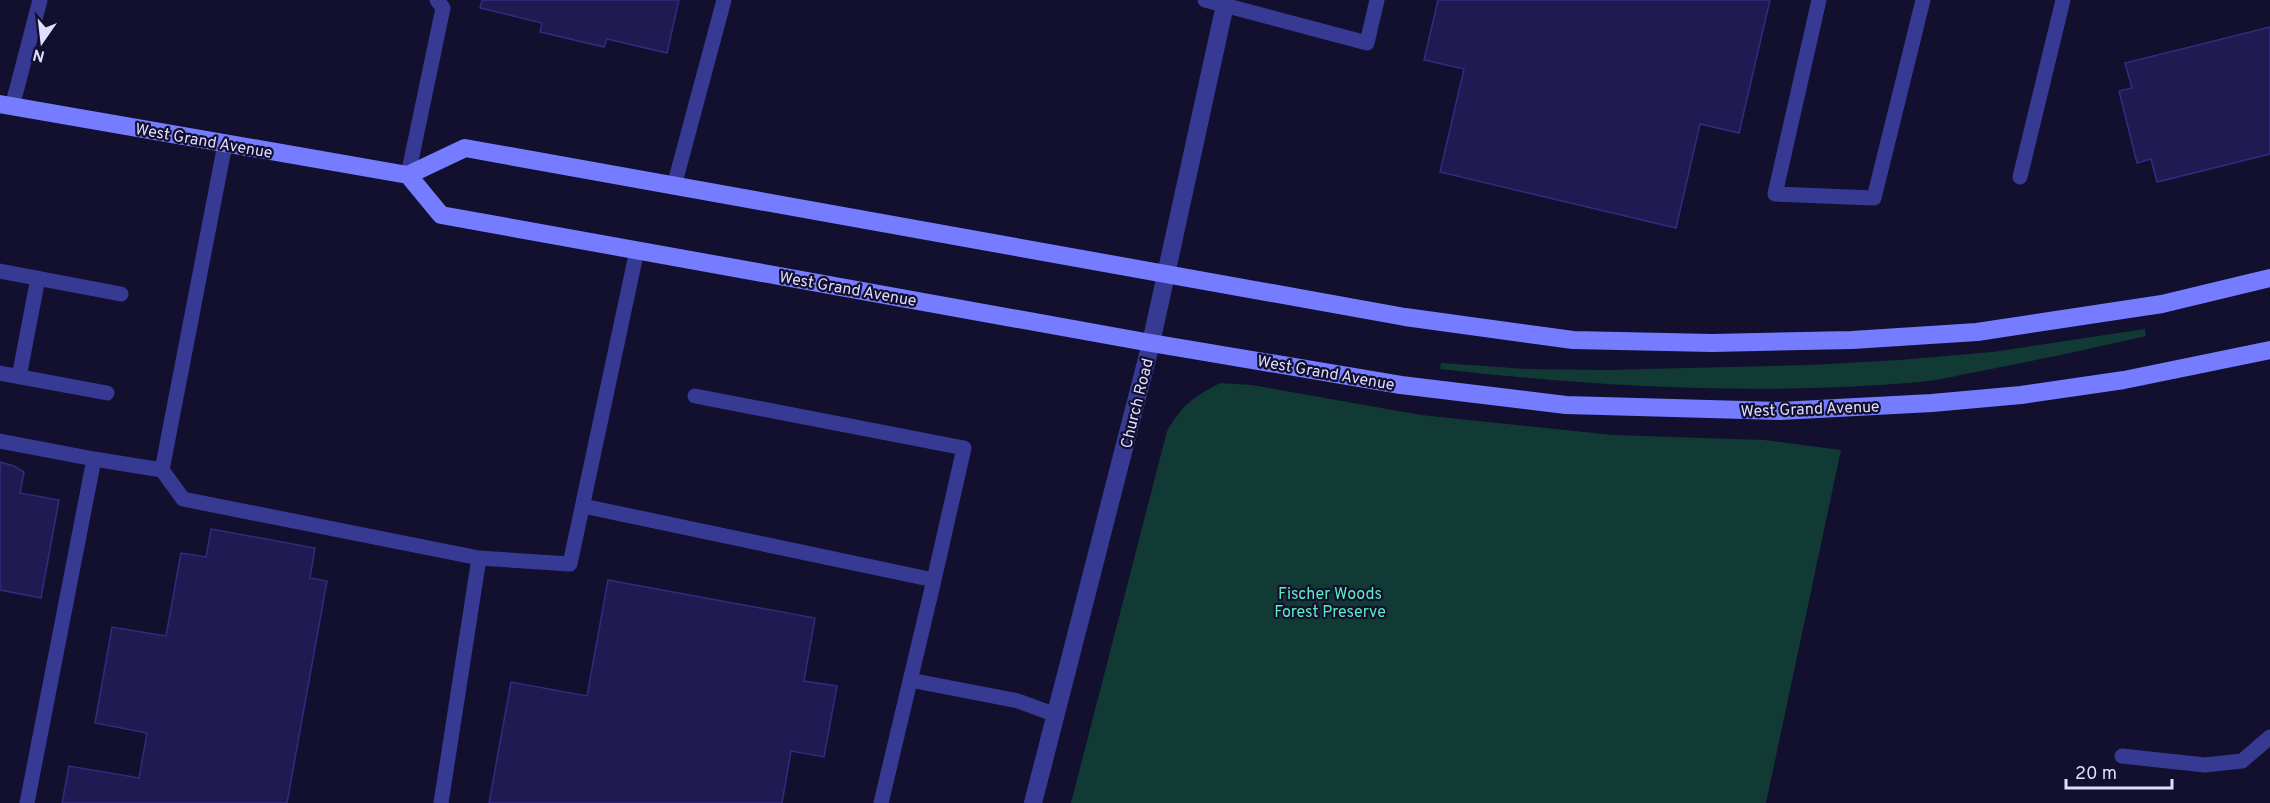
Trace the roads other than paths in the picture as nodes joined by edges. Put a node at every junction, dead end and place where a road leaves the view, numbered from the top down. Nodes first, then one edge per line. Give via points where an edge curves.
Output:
1 (40, 0) edge
2 (437, 0) edge
3 (724, 0) edge
4 (1205, 0) edge
5 (1377, 0) edge
6 (1819, 0) edge
7 (1923, 0) edge
8 (2063, 0) edge
9 (1226, 2) edge
10 (6, 105) edge
11 (225, 144) junction
12 (408, 175) junction
13 (2020, 177) dead end
14 (674, 186) junction
15 (637, 250) junction
16 (0, 271) edge
17 (1167, 275) junction
18 (38, 278) junction
19 (2270, 278) edge
20 (122, 294) dead end
21 (1151, 343) junction
22 (2270, 350) edge
23 (0, 373) edge
24 (19, 377) junction
25 (107, 393) dead end
26 (695, 396) dead end
27 (0, 441) edge
28 (94, 459) junction
29 (162, 470) junction
30 (583, 506) junction
31 (479, 558) junction
32 (934, 580) junction
33 (910, 680) junction
34 (1056, 715) junction
35 (2270, 737) edge
36 (2122, 756) dead end
37 (27, 803) edge
38 (441, 803) edge
39 (881, 803) edge
40 (1034, 803) edge

1 - 10 lane
2 - 12 lane via 443,8
3 - 14 lane
4 - 9 lane
5 - 9 lane via 1367,44
6 - 7 lane via 1775,194 1874,198
8 - 13 lane
9 - 17 street, Church Road
10 - 11 main road, West Grand Avenue
11 - 12 main road, West Grand Avenue
11 - 29 lane
12 - 14 main road via 465,148
12 - 15 main road, West Grand Avenue via 441,215
14 - 17 main road
15 - 21 main road, West Grand Avenue
15 - 30 lane
16 - 18 lane
17 - 19 main road via 1405,317 1573,340 1712,343 1977,332 2162,304
17 - 21 street, Church Road
18 - 20 lane
18 - 24 lane
21 - 22 main road, West Grand Avenue via 1401,385 1566,405 1780,411 2022,395 2124,380
21 - 34 street, Church Road
23 - 24 lane
24 - 25 lane
26 - 32 lane via 964,448
27 - 28 lane
28 - 29 lane
28 - 37 lane
29 - 31 lane via 183,499
30 - 31 lane via 570,564
30 - 32 lane
31 - 38 lane
32 - 33 lane
33 - 34 lane via 1018,701
33 - 39 lane
34 - 40 street, Church Road
35 - 36 lane via 2242,760 2233,762 2205,765

